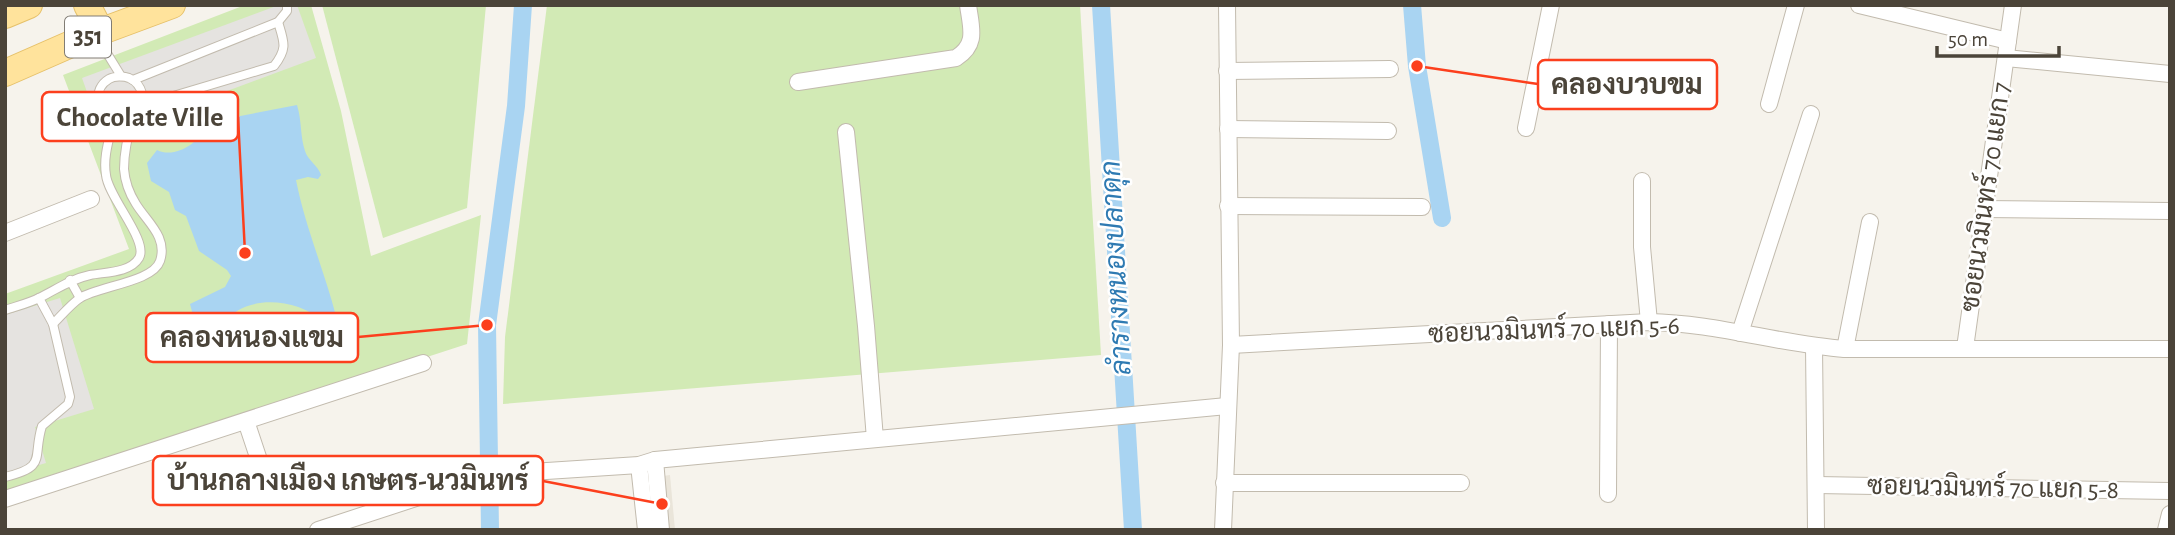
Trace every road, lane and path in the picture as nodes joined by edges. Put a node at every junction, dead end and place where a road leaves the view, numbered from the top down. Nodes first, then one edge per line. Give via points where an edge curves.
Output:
1 (29, 5) edge
2 (87, 5) edge
3 (172, 5) edge
4 (287, 5) edge
5 (968, 5) edge
6 (1227, 5) edge
7 (1552, 5) edge
8 (1796, 5) edge
9 (1859, 5) edge
10 (2012, 5) edge
11 (5, 15) edge
12 (278, 22) junction
13 (98, 33) junction
14 (2007, 50) junction
15 (1390, 69) dead end
16 (1227, 72) junction
17 (5, 74) edge
18 (2170, 74) edge
19 (121, 76) junction
20 (133, 80) junction
21 (799, 82) dead end
22 (1769, 104) dead end
23 (144, 105) junction
24 (1811, 114) dead end
25 (134, 121) junction
26 (113, 122) junction
27 (1526, 128) dead end
28 (1228, 130) junction
29 (1388, 131) dead end
30 (846, 132) dead end
31 (1643, 181) dead end
32 (91, 199) dead end
33 (1228, 206) junction
34 (1422, 207) dead end
35 (1984, 209) junction
36 (2170, 211) edge
37 (1870, 222) dead end
38 (5, 233) edge
39 (70, 280) junction
40 (39, 298) junction
41 (80, 298) junction
42 (5, 310) edge
43 (1648, 322) junction
44 (53, 324) junction
45 (1609, 324) junction
46 (1740, 334) junction
47 (1231, 345) junction
48 (1814, 346) junction
49 (1965, 348) junction
50 (1844, 349) junction
51 (2170, 349) edge
52 (423, 363) dead end
53 (1227, 406) junction
54 (246, 421) junction
55 (875, 439) junction
56 (655, 460) junction
57 (639, 465) junction
58 (261, 466) dead end
59 (5, 477) edge
60 (1224, 483) junction
61 (1461, 483) dead end
62 (1817, 485) junction
63 (2170, 491) edge
64 (1608, 494) dead end
65 (5, 499) edge
66 (2170, 514) edge
67 (363, 523) edge
68 (318, 530) edge
69 (646, 530) edge
70 (661, 530) edge
71 (1223, 530) edge
72 (1816, 530) edge
73 (2166, 530) edge

1 - 11 main road, 351
2 - 13 main road
3 - 13 main road, 351
4 - 12 lane
5 - 21 street via 971,43 956,58
6 - 16 street
7 - 27 street
8 - 22 street
9 - 14 street
10 - 14 street, ซอยนวมินทร์ 70 แยก 7
12 - 20 lane
12 - 23 lane via 285,45 274,66
13 - 17 main road, 351
13 - 19 lane
14 - 18 street
14 - 35 street, ซอยนวมินทร์ 70 แยก 7
15 - 16 street
16 - 28 street
19 - 20 lane
19 - 26 lane via 108,79 99,89 102,115
20 - 23 lane via 142,91
23 - 25 lane
24 - 46 street
25 - 26 lane
25 - 41 lane via 124,160 125,181 162,244 160,261 152,272
26 - 39 lane via 106,177 141,251 130,267
28 - 29 street
28 - 33 street
30 - 55 street
31 - 43 street
32 - 38 street
33 - 34 street
33 - 47 street
35 - 36 street
35 - 49 street, ซอยนวมินทร์ 70 แยก 7
37 - 50 street
39 - 40 lane
39 - 41 lane
40 - 42 lane
40 - 44 lane
41 - 44 lane
43 - 45 street, ซอยนวมินทร์ 70 แยก 5-6
43 - 46 street, ซอยนวมินทร์ 70 แยก 5-6
44 - 59 lane via 68,404 42,426 33,467
45 - 47 street, ซอยนวมินทร์ 70 แยก 5-6
45 - 64 street
46 - 48 street, ซอยนวมินทร์ 70 แยก 5-6
47 - 53 street
48 - 50 street, ซอยนวมินทร์ 70 แยก 5-6
48 - 62 street
49 - 50 street, ซอยนวมินทร์ 70 แยก 5-6
49 - 51 street, ซอยนวมินทร์ 70 แยก 5-6
52 - 54 street
53 - 55 street
53 - 60 street
54 - 58 street
54 - 65 street
55 - 56 street
56 - 57 street
56 - 70 street
57 - 67 street via 501,474
57 - 69 street
60 - 61 street
60 - 71 street
62 - 63 street, ซอยนวมินทร์ 70 แยก 5-8
62 - 72 street
66 - 73 street
67 - 68 street

